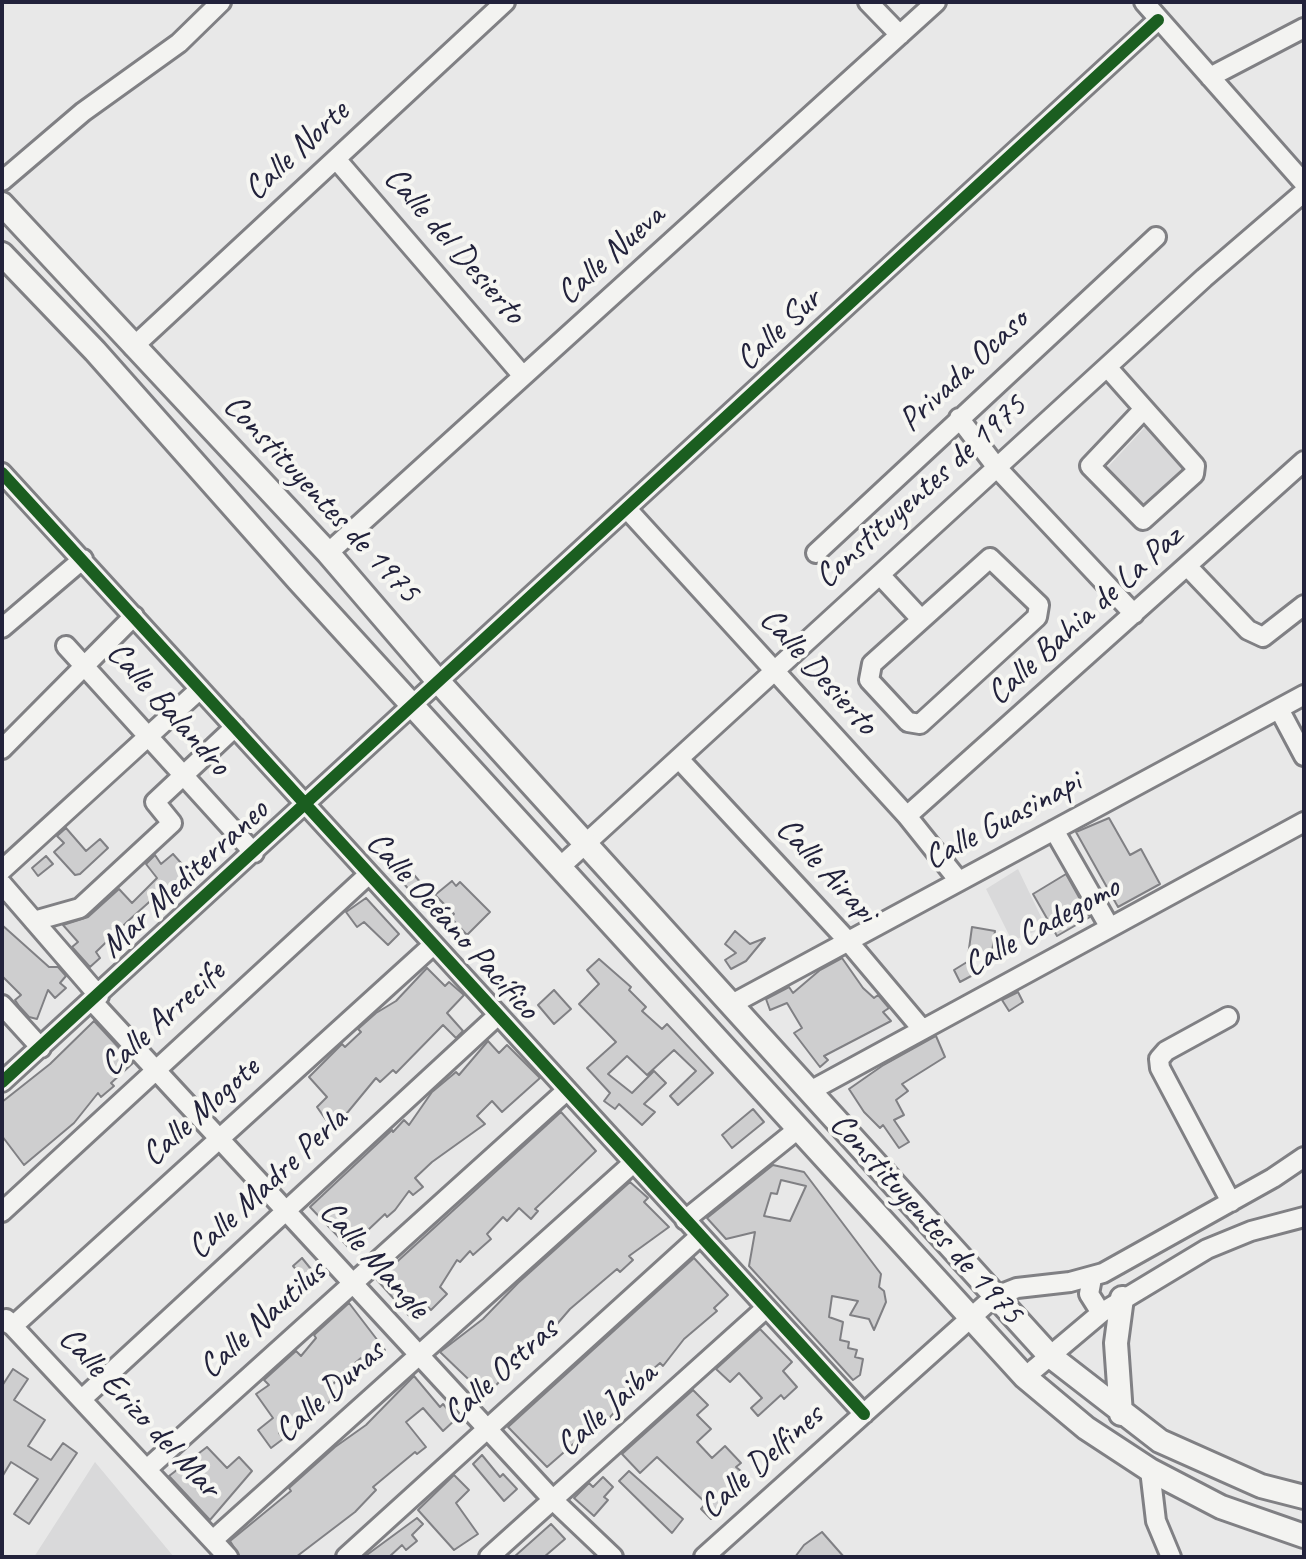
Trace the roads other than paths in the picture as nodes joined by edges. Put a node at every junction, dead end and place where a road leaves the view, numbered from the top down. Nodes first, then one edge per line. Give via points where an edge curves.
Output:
1 (221, 2) edge
2 (504, 2) edge
3 (868, 2) edge
4 (936, 2) edge
5 (1144, 2) edge
6 (1158, 20) junction
7 (1304, 28) edge
8 (900, 35) junction
9 (1210, 77) junction
10 (1304, 152) edge
11 (336, 159) junction
12 (1286, 162) junction
13 (2, 181) edge
14 (1304, 183) edge
15 (1304, 192) edge
16 (2, 204) edge
17 (1156, 237) dead end
18 (2, 254) edge
19 (133, 347) junction
20 (1107, 367) junction
21 (523, 376) junction
22 (1144, 409) junction
23 (959, 418) junction
24 (1304, 461) edge
25 (998, 469) junction
26 (2, 473) edge
27 (627, 509) junction
28 (328, 553) junction
29 (816, 553) dead end
30 (83, 559) junction
31 (1188, 567) junction
32 (880, 575) junction
33 (1304, 605) edge
34 (1134, 614) junction
35 (134, 616) junction
36 (920, 618) junction
37 (2, 628) edge
38 (66, 646) dead end
39 (84, 665) junction
40 (775, 672) junction
41 (437, 680) junction
42 (200, 689) junction
43 (1304, 695) edge
44 (411, 704) junction
45 (1279, 709) junction
46 (235, 727) junction
47 (149, 735) junction
48 (2, 749) edge
49 (1304, 756) edge
50 (679, 759) junction
51 (185, 775) junction
52 (306, 804) junction
53 (907, 816) junction
54 (1304, 822) edge
55 (1054, 830) junction
56 (585, 844) junction
57 (254, 853) junction
58 (560, 867) junction
59 (2, 870) edge
60 (368, 875) junction
61 (959, 881) junction
62 (2, 884) edge
63 (34, 921) junction
64 (1109, 926) junction
65 (847, 940) junction
66 (433, 945) junction
67 (96, 999) junction
68 (732, 1004) junction
69 (2, 1005) edge
70 (497, 1016) junction
71 (1228, 1017) dead end
72 (922, 1029) junction
73 (41, 1048) junction
74 (156, 1069) junction
75 (2, 1082) edge
76 (812, 1090) junction
77 (565, 1092) junction
78 (798, 1129) junction
79 (219, 1139) junction
80 (1304, 1157) edge
81 (632, 1164) junction
82 (1304, 1175) edge
83 (1273, 1178) junction
84 (1231, 1202) junction
85 (286, 1210) junction
86 (2, 1212) edge
87 (685, 1220) junction
88 (1299, 1222) edge
89 (700, 1236) junction
90 (1092, 1278) junction
91 (351, 1283) junction
92 (994, 1297) junction
93 (1122, 1298) junction
94 (766, 1308) junction
95 (1101, 1313) junction
96 (970, 1317) junction
97 (6, 1320) edge
98 (1049, 1355) junction
99 (418, 1356) junction
100 (1025, 1377) junction
101 (82, 1399) junction
102 (864, 1414) junction
103 (1121, 1414) junction
104 (486, 1428) junction
105 (147, 1469) junction
106 (1150, 1470) junction
107 (1304, 1497) edge
108 (554, 1501) junction
109 (1304, 1536) edge
110 (213, 1540) junction
111 (228, 1557) edge
112 (346, 1557) edge
113 (489, 1557) edge
114 (613, 1557) edge
115 (704, 1557) edge
116 (1171, 1557) edge

1 - 13 street via 179,43 83,112
2 - 11 street, Calle Norte
3 - 8 street
4 - 8 street, Calle Nueva
5 - 6 street
6 - 9 street
6 - 27 street, Calle Sur
7 - 9 street
8 - 21 street, Calle Nueva
9 - 12 street
10 - 12 street
11 - 19 street, Calle Norte
11 - 21 street, Calle del Desierto
12 - 14 street
15 - 20 street, Constituyentes de 1975
16 - 19 main road, Constituyentes de 1975
17 - 23 street, Privada Ocaso
18 - 44 main road, Constituyentes de 1975
19 - 28 main road, Constituyentes de 1975
20 - 22 street
20 - 25 street, Constituyentes de 1975
21 - 28 street, Calle Nueva
22 - 22 street via 1090,466 1143,520 1194,474 1195,466
23 - 25 street
23 - 29 street, Privada Ocaso
24 - 31 street, Calle Bahia de La Paz
25 - 32 street, Constituyentes de 1975
25 - 34 street
26 - 30 street, Calle Océano Pacífico
27 - 40 street, Calle Desierto
27 - 41 street, Calle Sur
28 - 41 main road, Constituyentes de 1975
30 - 35 street, Calle Océano Pacífico
30 - 37 street
31 - 33 street via 1248,630 1263,637
31 - 34 street, Calle Bahia de La Paz
32 - 36 street
32 - 40 street, Constituyentes de 1975
34 - 53 street, Calle Bahia de La Paz
35 - 39 street
35 - 42 street, Calle Océano Pacífico
36 - 36 street via 868,673 914,725 979,673 1039,605 990,558
38 - 39 street, Calle Balandro
39 - 47 street, Calle Balandro
39 - 48 street
40 - 50 street, Constituyentes de 1975
40 - 53 street, Calle Desierto
41 - 44 street, Mar Mediterraneo
41 - 56 main road, Constituyentes de 1975
42 - 46 street, Calle Océano Pacífico
42 - 47 street
43 - 45 street, Calle Guasinapi
44 - 52 street, Mar Mediterraneo
44 - 58 main road, Constituyentes de 1975
45 - 49 street
45 - 55 street, Calle Guasinapi
46 - 51 street
46 - 52 street, Calle Océano Pacífico
47 - 51 street, Calle Balandro
47 - 59 street
50 - 56 street, Constituyentes de 1975
50 - 65 street, Calle Airapi
51 - 57 street, Calle Balandro
51 - 63 street via 155,802 172,823 80,908
52 - 57 street, Mar Mediterraneo
52 - 60 street, Calle Océano Pacífico
53 - 61 street, Calle Desierto
54 - 64 street, Calle Cadegomo
55 - 61 street, Calle Guasinapi
55 - 64 street
56 - 58 street, Constituyentes de 1975
56 - 68 main road, Constituyentes de 1975
57 - 67 street, Mar Mediterraneo
58 - 78 main road, Constituyentes de 1975
60 - 66 street, Calle Océano Pacífico
60 - 74 street, Calle Arrecife
61 - 65 street, Calle Guasinapi
62 - 63 street, Calle Mangle
63 - 67 street, Calle Mangle
64 - 72 street, Calle Cadegomo
65 - 68 street, Calle Guasinapi
65 - 72 street, Calle Airapi
66 - 70 street, Calle Océano Pacífico
66 - 79 street, Calle Mogote
67 - 73 street, Mar Mediterraneo
67 - 74 street, Calle Mangle
68 - 76 main road, Constituyentes de 1975
69 - 73 street
70 - 77 street, Calle Océano Pacífico
70 - 85 street, Calle Madre Perla
71 - 84 street via 1159,1059
72 - 76 street, Calle Cadegomo
73 - 75 street, Mar Mediterraneo
74 - 79 street, Calle Mangle
74 - 86 street, Calle Arrecife
76 - 92 main road, Constituyentes de 1975
77 - 81 street, Calle Océano Pacífico
77 - 91 street, Calle Nautilus
78 - 87 street
78 - 96 main road, Constituyentes de 1975
79 - 85 street, Calle Mangle
79 - 97 street, Calle Mogote
80 - 83 street
81 - 87 street, Calle Océano Pacífico
81 - 99 street, Calle Dunas
82 - 83 street
83 - 84 street
84 - 90 street
85 - 91 street, Calle Mangle
85 - 101 street, Calle Madre Perla
87 - 89 street, Calle Océano Pacífico
88 - 93 street via 1218,1243
89 - 94 street, Calle Océano Pacífico
89 - 104 street, Calle Ostras
90 - 92 street via 1017,1288
90 - 95 street via 1089,1294
91 - 99 street, Calle Mangle
91 - 105 street, Calle Nautilus
92 - 96 street, Calle Delfines
92 - 98 main road, Constituyentes de 1975
93 - 95 street
93 - 103 main road via 1116,1343
94 - 102 street, Calle Océano Pacífico
94 - 108 street, Calle Jaiba
95 - 98 street
96 - 100 main road, Constituyentes de 1975
96 - 102 street, Calle Delfines
97 - 101 street, Calle Erizo del Mar
98 - 100 street
98 - 103 main road, Constituyentes de 1975
99 - 104 street, Calle Mangle
99 - 110 street, Calle Dunas
100 - 106 main road, Constituyentes de 1975 via 1086,1428
101 - 105 street, Calle Erizo del Mar
102 - 115 street, Calle Delfines
103 - 107 main road, Constituyentes de 1975 via 1193,1458
104 - 108 street, Calle Mangle
104 - 112 street, Calle Ostras
105 - 110 street, Calle Erizo del Mar
106 - 109 main road, Constituyentes de 1975 via 1221,1507
106 - 116 street via 1156,1521
108 - 113 street, Calle Jaiba
108 - 114 street, Calle Mangle
110 - 111 street, Calle Erizo del Mar

